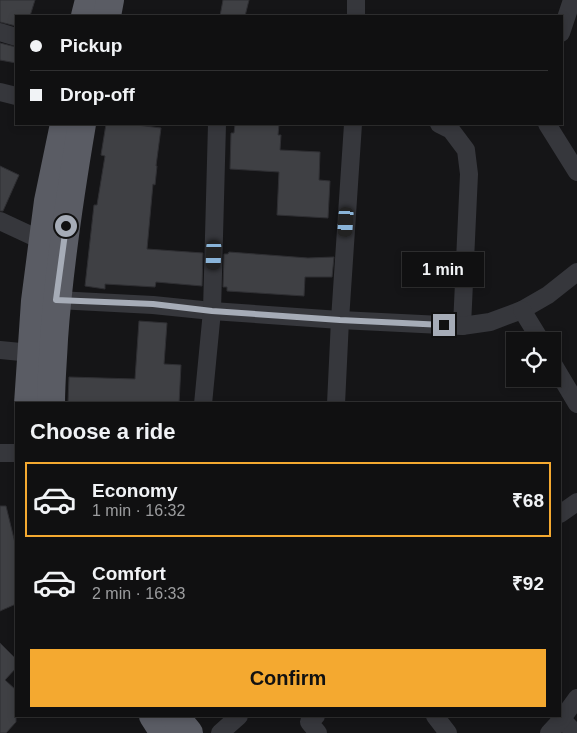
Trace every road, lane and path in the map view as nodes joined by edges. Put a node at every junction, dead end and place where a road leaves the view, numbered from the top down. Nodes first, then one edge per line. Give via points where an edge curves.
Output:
1 (89, 0) edge
2 (110, 0) edge
3 (356, 0) edge
4 (572, 0) edge
5 (86, 15) edge
6 (107, 15) edge
7 (356, 15) edge
8 (563, 27) edge
9 (0, 32) edge
10 (15, 37) edge
11 (0, 92) edge
12 (15, 96) edge
13 (64, 125) edge
14 (82, 125) edge
15 (217, 125) edge
16 (353, 125) edge
17 (441, 125) edge
18 (548, 125) edge
19 (577, 172) edge
20 (0, 221) edge
21 (43, 240) junction
22 (577, 272) edge
23 (56, 300) junction
24 (522, 310) junction
25 (212, 311) junction
26 (340, 320) junction
27 (462, 326) junction
28 (535, 332) edge
29 (0, 350) edge
30 (32, 354) junction
31 (561, 377) edge
32 (28, 402) edge
33 (51, 402) edge
34 (203, 402) edge
35 (336, 402) edge
36 (577, 404) edge
37 (0, 453) edge
38 (15, 453) edge
39 (577, 502) edge
40 (561, 513) edge
41 (577, 698) edge
42 (238, 717) edge
43 (436, 717) edge
44 (561, 717) edge
45 (560, 718) edge
46 (162, 726) edge
47 (189, 733) edge
48 (220, 733) edge
49 (448, 733) edge
50 (549, 733) edge
51 (575, 733) edge

1 - 5 highway
2 - 6 highway
3 - 7 street
4 - 8 street
9 - 10 street
11 - 12 street
13 - 21 highway
14 - 23 highway
15 - 25 street
16 - 26 street
17 - 27 street via 451,130 466,150 469,174
18 - 19 street
20 - 21 street
21 - 30 highway
22 - 24 street
23 - 25 street via 153,304
23 - 33 highway
24 - 27 street via 490,322
24 - 28 street
25 - 26 street
25 - 34 street
26 - 27 street
26 - 35 street
29 - 30 street
30 - 32 highway
31 - 36 street
37 - 38 street
39 - 40 street
41 - 44 street
42 - 48 street
43 - 49 street
45 - 50 street
45 - 51 street
46 - 47 highway

